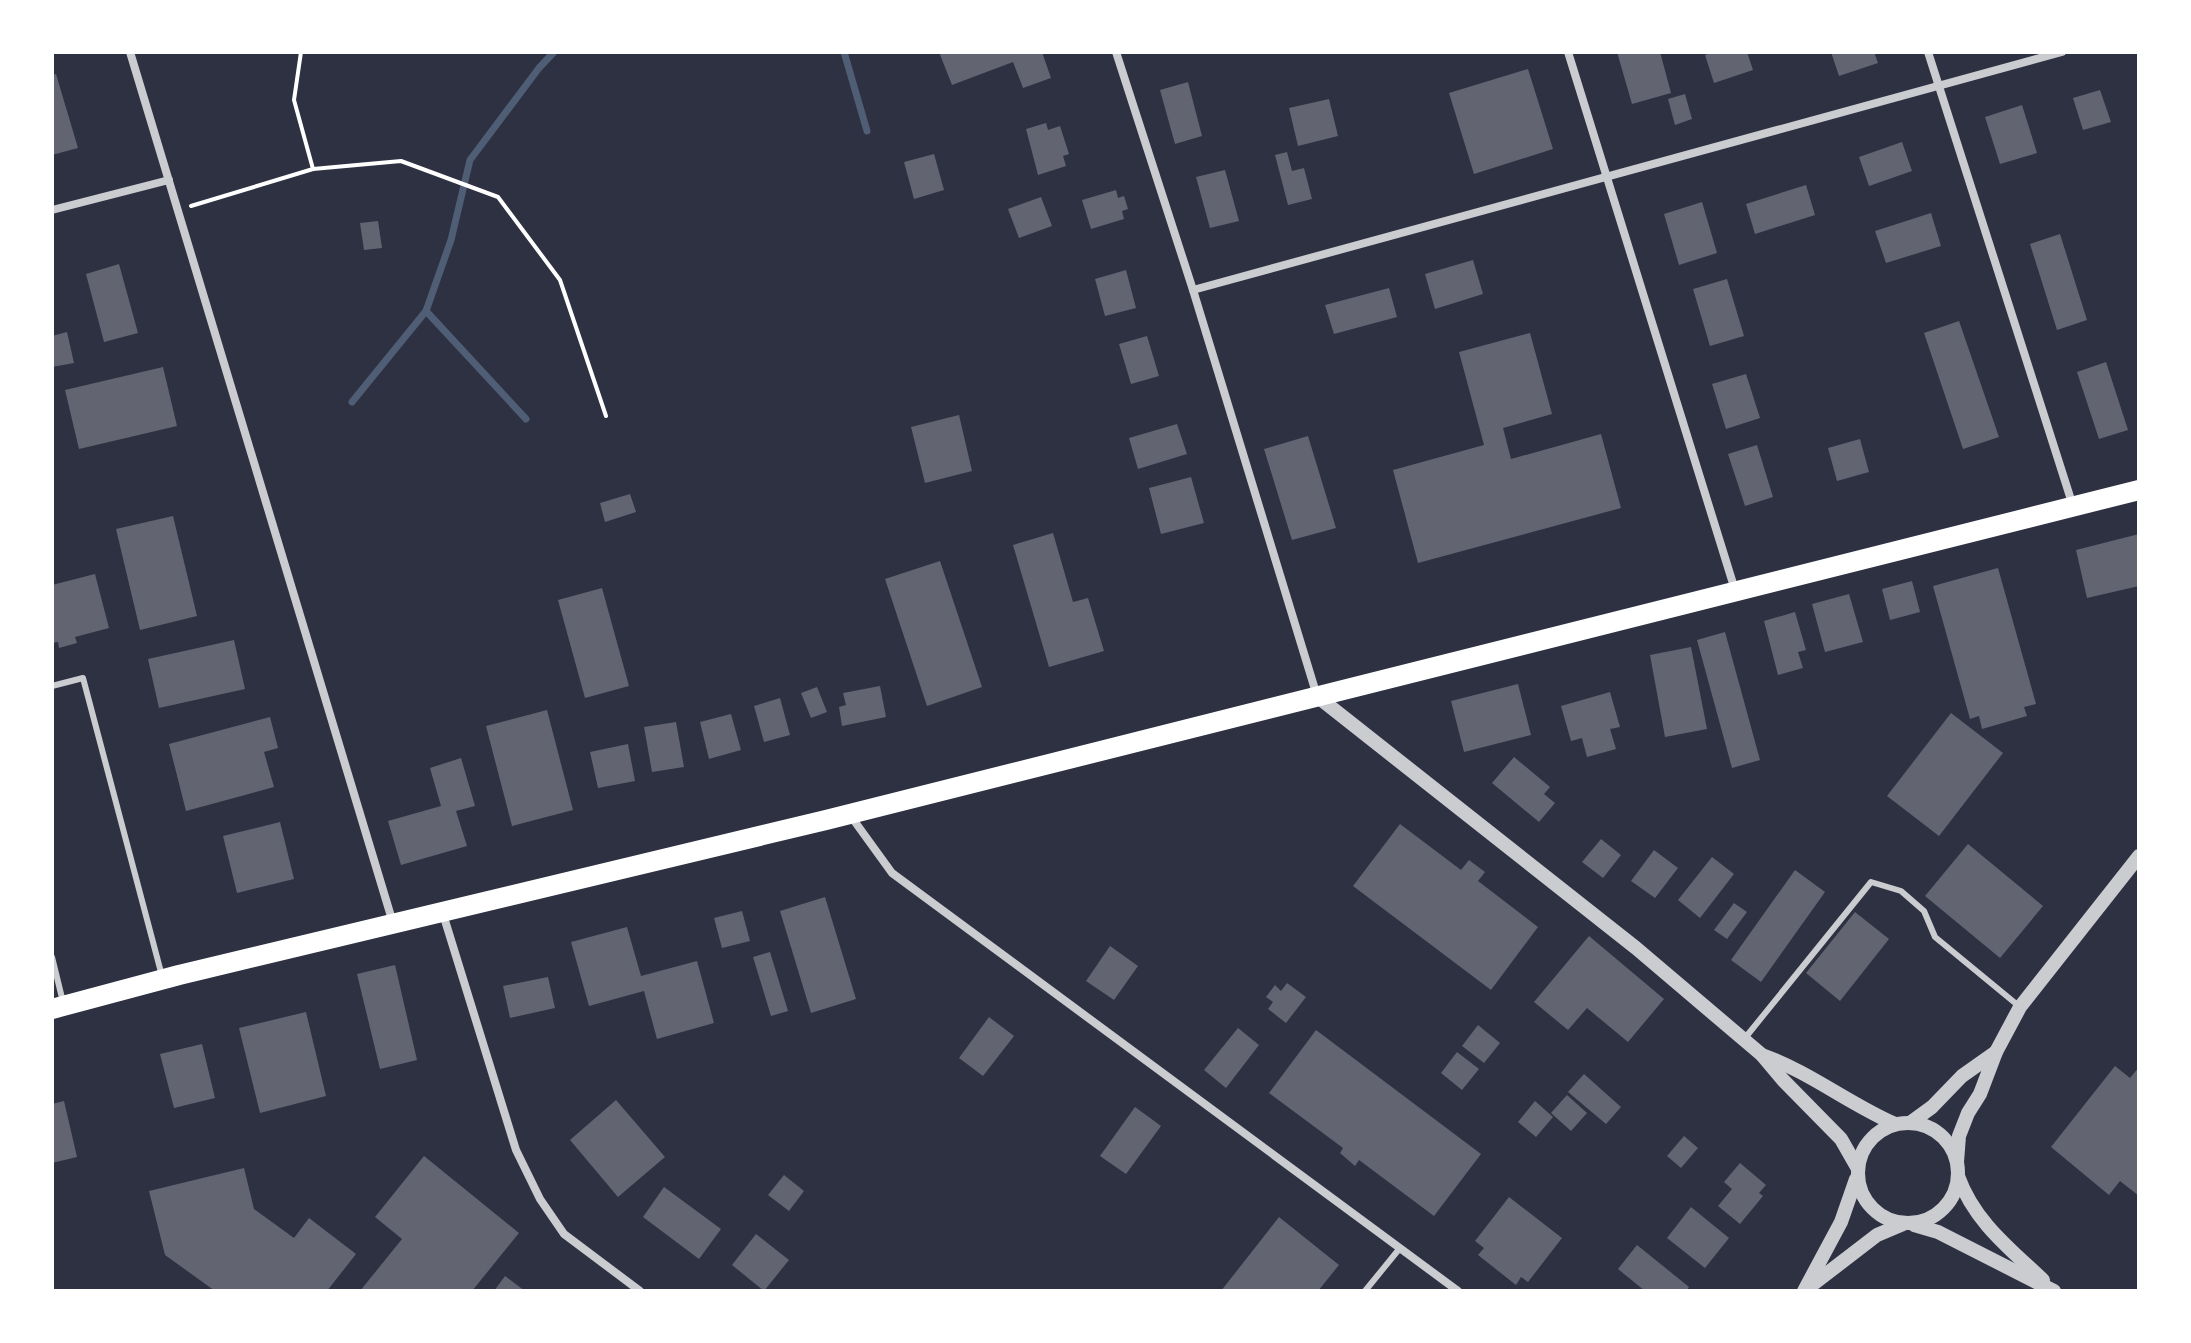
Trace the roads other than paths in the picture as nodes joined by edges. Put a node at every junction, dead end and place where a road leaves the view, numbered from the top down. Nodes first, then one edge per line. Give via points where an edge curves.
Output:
1 (130, 52) edge
2 (1116, 52) edge
3 (1568, 52) edge
4 (1928, 52) edge
5 (2062, 52) edge
6 (1939, 86) junction
7 (1607, 176) junction
8 (169, 180) junction
9 (52, 210) edge
10 (1193, 290) junction
11 (2139, 490) edge
12 (2073, 507) junction
13 (1735, 590) junction
14 (52, 686) edge
15 (1318, 697) junction
16 (849, 814) junction
17 (2139, 856) edge
18 (442, 912) junction
19 (393, 924) junction
20 (52, 957) edge
21 (163, 980) junction
22 (58, 1007) edge
23 (2020, 1007) junction
24 (1743, 1040) junction
25 (1996, 1052) junction
26 (1762, 1055) junction
27 (1903, 1123) junction
28 (1958, 1169) junction
29 (1857, 1171) junction
30 (1908, 1224) junction
31 (1400, 1248) junction
32 (640, 1291) edge
33 (1365, 1291) edge
34 (1458, 1291) edge
35 (1804, 1291) edge
36 (2055, 1291) edge

1 - 8 street
2 - 10 street
3 - 7 street
4 - 6 street
5 - 6 street
6 - 7 street
6 - 12 street
7 - 10 street
7 - 13 street
8 - 9 street
8 - 19 street
10 - 15 street
11 - 12 main road
12 - 13 main road
13 - 15 main road
14 - 21 lane via 83,678
15 - 16 main road
15 - 24 street via 1636,948
16 - 18 main road
16 - 31 street via 892,873
17 - 23 street
18 - 19 main road
18 - 32 street via 516,1150 540,1199 564,1234
19 - 21 main road
20 - 22 lane
21 - 22 main road
23 - 24 lane via 1935,937 1924,911 1913,901 1901,891 1871,882
23 - 25 street
24 - 26 street
25 - 27 street via 1932,1107
25 - 28 street via 1959,1136
26 - 27 street via 1800,1070 1866,1111
26 - 29 street via 1841,1139
27 - 28 street via 1926,1126 1940,1135 1951,1147
27 - 29 street via 1869,1139
28 - 30 street via 1955,1190 1939,1214
28 - 36 street via 1964,1194 1978,1217
29 - 30 street via 1866,1203 1876,1213
29 - 35 street via 1841,1222
30 - 35 street via 1877,1235
30 - 36 street via 1938,1232
31 - 33 lane
31 - 34 street

